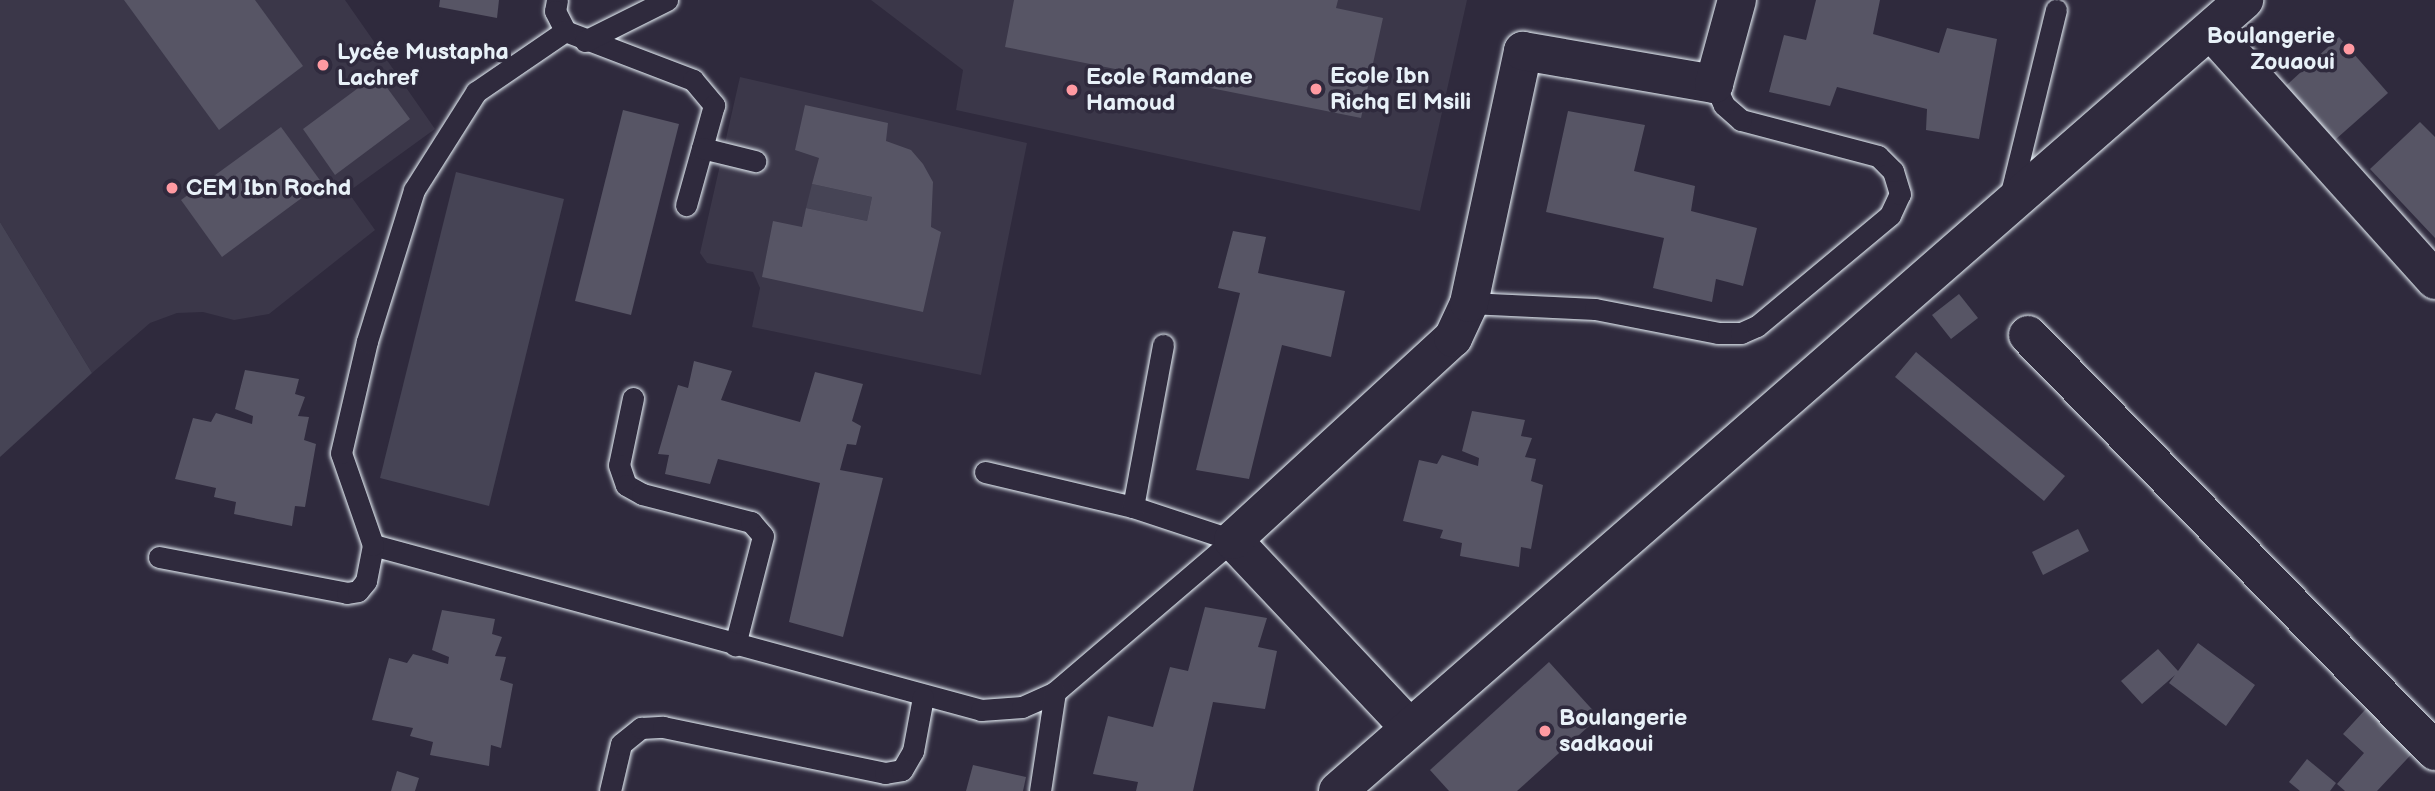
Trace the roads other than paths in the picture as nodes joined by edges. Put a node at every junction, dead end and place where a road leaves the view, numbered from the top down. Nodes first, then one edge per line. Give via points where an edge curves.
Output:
1 (557, 0) edge
2 (667, 0) edge
3 (1737, 0) edge
4 (2244, 0) edge
5 (2056, 10) dead end
6 (565, 31) junction
7 (2211, 31) junction
8 (584, 41) junction
9 (1714, 84) junction
10 (702, 148) junction
11 (755, 161) dead end
12 (686, 205) dead end
13 (2008, 206) junction
14 (2435, 280) edge
15 (1469, 303) junction
16 (2028, 335) dead end
17 (1163, 345) dead end
18 (633, 398) dead end
19 (985, 472) dead end
20 (1133, 508) junction
21 (1233, 540) junction
22 (373, 545) junction
23 (159, 557) dead end
24 (735, 645) junction
25 (1055, 692) junction
26 (923, 698) junction
27 (1408, 726) junction
28 (2435, 751) edge
29 (610, 791) edge
30 (1041, 791) edge
31 (1338, 791) edge

1 - 6 lane via 555,11
2 - 8 lane
3 - 9 street
4 - 7 street
5 - 13 lane
6 - 8 lane
6 - 22 lane via 476,92 414,190 367,341 341,453
7 - 13 street
7 - 14 street
8 - 10 lane via 693,80 714,105
9 - 15 street via 1523,51
9 - 15 lane via 1724,105 1741,120 1878,156 1894,170 1900,194 1890,215 1757,326 1741,333 1718,334 1595,309
10 - 11 lane
10 - 12 lane
13 - 27 street
15 - 21 street via 1454,338 1427,366
16 - 28 street
17 - 20 lane
18 - 24 lane via 619,465 626,485 642,494 751,522 763,536
19 - 20 lane
20 - 21 lane
21 - 25 lane
21 - 27 street
22 - 23 lane via 366,581 358,591 347,593
22 - 24 lane
24 - 26 lane
25 - 26 lane via 1022,707 981,710
25 - 30 lane
26 - 29 lane via 913,751 902,769 885,772 663,727 641,728 621,744
27 - 31 street

